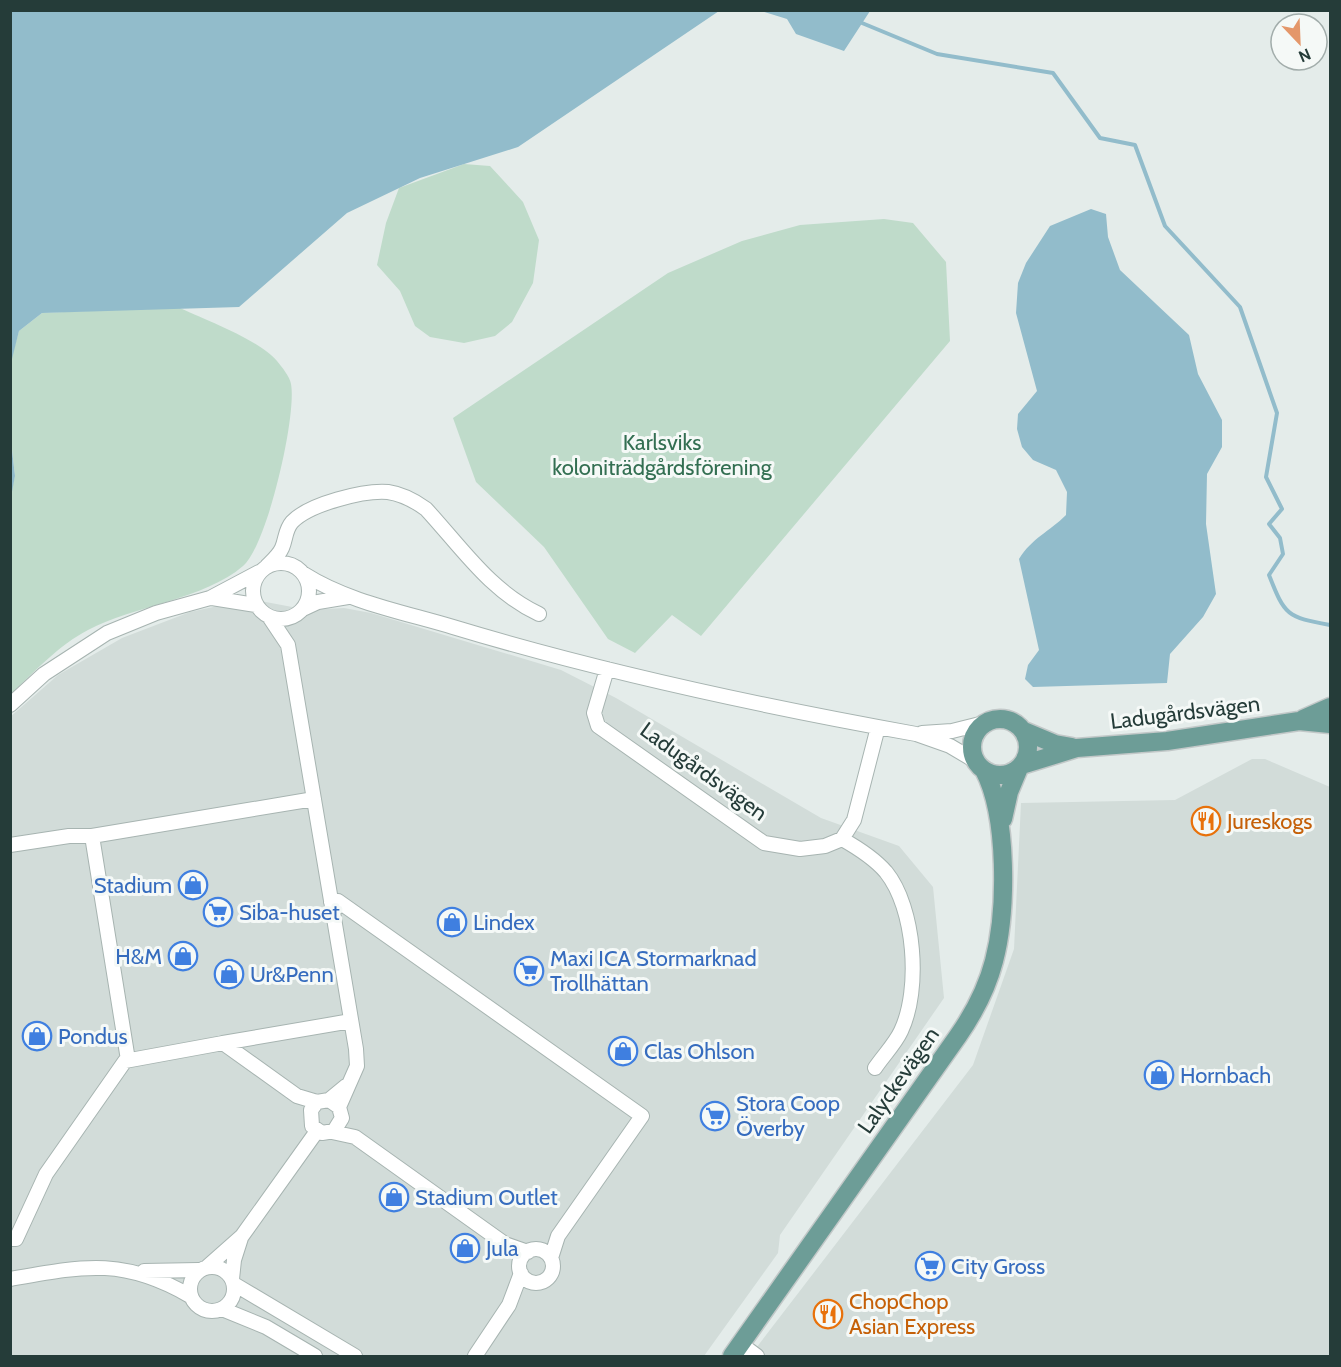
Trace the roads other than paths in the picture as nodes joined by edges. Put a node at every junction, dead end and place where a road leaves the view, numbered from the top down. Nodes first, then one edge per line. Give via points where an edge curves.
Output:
1 (283, 547) junction
2 (263, 569) junction
3 (299, 570) junction
4 (350, 597) junction
5 (210, 598) junction
6 (256, 605) junction
7 (299, 612) junction
8 (539, 614) dead end
9 (270, 618) junction
10 (288, 645) junction
11 (607, 669) junction
12 (10, 705) edge
13 (1330, 707) edge
14 (1299, 721) junction
15 (984, 723) junction
16 (1330, 724) edge
17 (878, 727) junction
18 (1024, 731) junction
19 (916, 734) junction
20 (1077, 748) junction
21 (980, 766) junction
22 (1021, 767) junction
23 (314, 799) junction
24 (1001, 830) junction
25 (92, 836) junction
26 (842, 839) junction
27 (10, 845) edge
28 (331, 902) junction
29 (351, 1021) junction
30 (223, 1043) junction
31 (128, 1060) junction
32 (875, 1068) dead end
33 (297, 1096) junction
34 (332, 1107) junction
35 (309, 1116) junction
36 (317, 1131) junction
37 (332, 1132) junction
38 (355, 1137) junction
39 (242, 1236) junction
40 (558, 1236) junction
41 (10, 1239) edge
42 (505, 1244) junction
43 (533, 1251) junction
44 (551, 1258) junction
45 (203, 1268) junction
46 (134, 1270) junction
47 (520, 1270) junction
48 (10, 1279) edge
49 (233, 1282) junction
50 (535, 1282) junction
51 (190, 1296) junction
52 (509, 1305) junction
53 (222, 1309) junction
54 (737, 1350) edge
55 (315, 1356) edge
56 (355, 1356) edge
57 (475, 1356) edge
58 (757, 1356) edge

1 - 2 street
1 - 3 street
1 - 8 street via 291,524 307,511 359,495 389,492 414,500 426,509 493,585
2 - 3 street via 278,562
2 - 5 street
2 - 6 street via 252,588
3 - 4 street, Ladugårdsvägen
3 - 7 street via 309,592
4 - 7 street, Ladugårdsvägen via 326,600
4 - 11 street, Ladugårdsvägen
5 - 6 street
5 - 12 street via 156,613 107,633 44,674
6 - 9 street
7 - 9 street via 282,619
7 - 10 street
9 - 10 street
10 - 23 street
11 - 17 street, Ladugårdsvägen via 695,692
11 - 26 street, Ladugårdsvägen via 594,714 598,726 764,843 800,849
13 - 14 main road, Ladugårdsvägen
14 - 16 main road, Ladugårdsvägen
14 - 20 main road, Ladugårdsvägen via 1167,741
15 - 18 main road, Ladugårdsvägen via 1008,719
15 - 19 street, Ladugårdsvägen
15 - 21 main road via 972,741
17 - 19 street, Ladugårdsvägen
17 - 26 street via 854,820
18 - 20 main road, Ladugårdsvägen via 1054,744
18 - 22 main road via 1029,751
19 - 21 street, Ladugårdsvägen via 950,746
20 - 22 main road, Ladugårdsvägen
21 - 22 main road, Ladugårdsvägen via 999,775
21 - 24 main road, Lalyckevägen via 995,793
22 - 24 main road, Lalyckevägen via 1009,792
23 - 25 street
23 - 28 street
24 - 54 main road, Lalyckevägen via 997,945 979,1003
25 - 27 street
25 - 31 street
26 - 32 street via 875,860 887,873 902,904 912,950 909,1008 901,1032
28 - 29 street
28 - 40 street via 338,901 642,1116
29 - 30 street
29 - 34 street via 357,1066
30 - 31 street
30 - 33 street
31 - 41 street via 63,1147 16,1239
33 - 34 street
33 - 35 street
34 - 35 street
34 - 37 street via 339,1126
34 - 38 street
35 - 36 street
36 - 37 street
36 - 39 street
37 - 38 street
38 - 42 street
39 - 45 street
39 - 49 street via 234,1260
40 - 43 street
40 - 44 street
42 - 43 street
42 - 47 street
43 - 44 street
43 - 47 street via 522,1257
44 - 50 street via 550,1275
45 - 46 street
45 - 49 street via 222,1269
45 - 51 street via 191,1279
46 - 48 street via 90,1267
46 - 51 street
47 - 50 street
47 - 52 street
49 - 53 street via 232,1298
49 - 56 street
50 - 52 street
51 - 53 street via 206,1311
52 - 57 street
53 - 55 street via 266,1327
54 - 58 street

